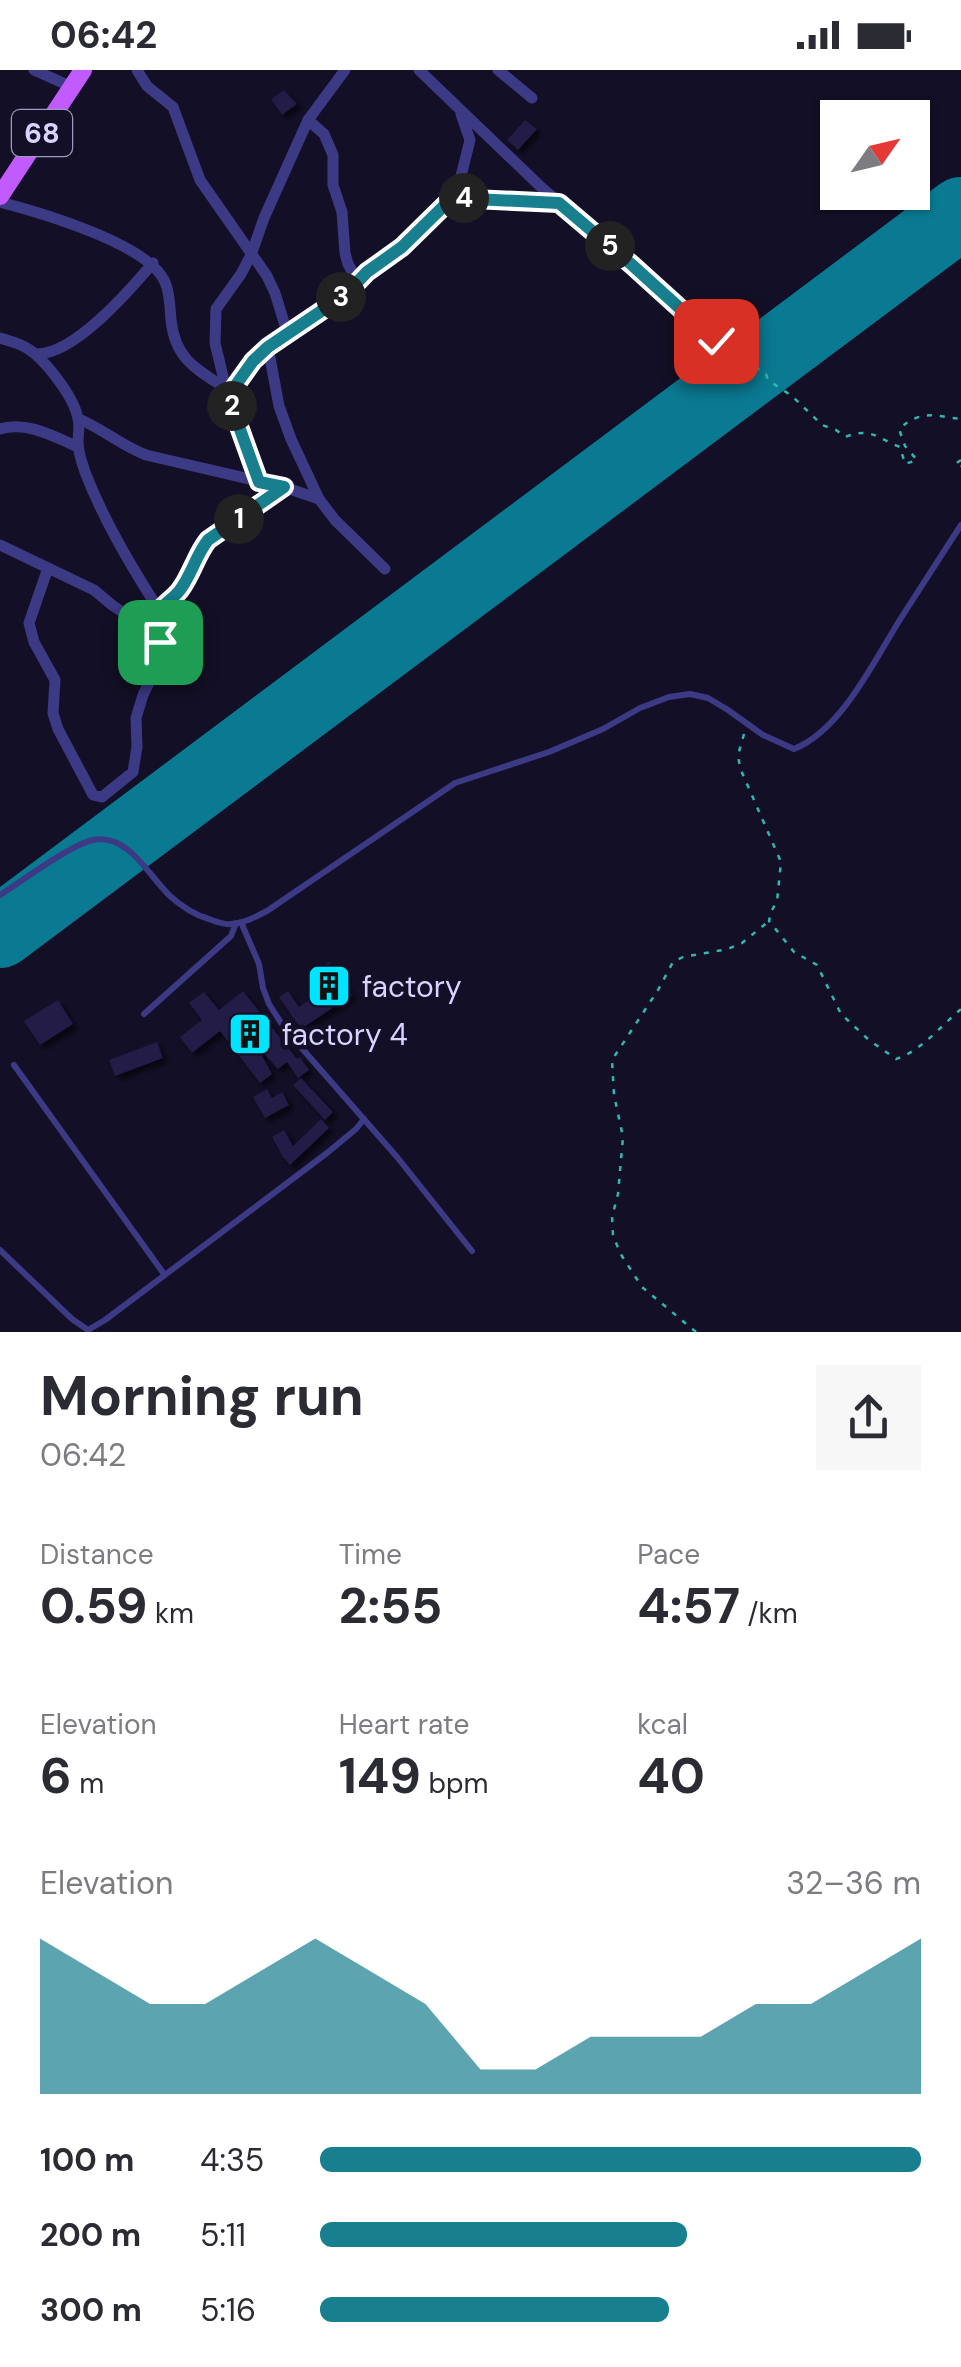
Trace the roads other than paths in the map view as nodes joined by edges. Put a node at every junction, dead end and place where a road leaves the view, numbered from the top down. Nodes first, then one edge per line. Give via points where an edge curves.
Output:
1 (34, 70) edge
2 (83, 70) edge
3 (137, 70) edge
4 (345, 70) edge
5 (419, 70) edge
6 (498, 70) edge
7 (72, 87) junction
8 (532, 98) dead end
9 (460, 111) junction
10 (308, 120) junction
11 (452, 198) junction
12 (0, 199) edge
13 (559, 203) junction
14 (251, 256) junction
15 (153, 264) junction
16 (358, 280) junction
17 (288, 332) junction
18 (0, 338) edge
19 (716, 341) dead end
20 (268, 347) junction
21 (36, 354) junction
22 (228, 393) junction
23 (78, 420) junction
24 (0, 429) edge
25 (78, 447) junction
26 (259, 482) junction
27 (284, 487) junction
28 (319, 499) junction
29 (961, 526) edge
30 (0, 545) edge
31 (48, 568) junction
32 (384, 569) dead end
33 (159, 610) junction
34 (153, 634) junction
35 (0, 895) edge
36 (238, 923) junction
37 (144, 1014) dead end
38 (14, 1065) dead end
39 (364, 1118) junction
40 (0, 1250) edge
41 (472, 1251) dead end
42 (164, 1274) junction

1 - 7 street
2 - 7 main road, 68
3 - 14 street via 173,107 200,180
4 - 10 street
5 - 9 street
6 - 8 street
7 - 12 main road, 68
9 - 11 street via 470,140
9 - 13 street
10 - 14 street
10 - 16 street via 333,155 345,253
11 - 13 street
11 - 16 street
12 - 15 street via 120,244
13 - 19 street
14 - 17 street via 275,292
14 - 22 street via 216,309 215,343
15 - 21 street via 112,310 58,350
15 - 22 street via 167,285 178,350
16 - 17 street
17 - 20 street
18 - 21 street
20 - 22 street
20 - 28 street via 279,406
21 - 23 street
22 - 26 street
23 - 25 street
23 - 26 street via 146,455
24 - 25 street via 41,430
25 - 33 street via 105,517
26 - 27 street
27 - 28 street
27 - 33 street via 208,540 184,585
28 - 32 street
29 - 36 lane via 852,696 805,744 794,748 762,735 708,698 670,697 549,752 456,783 267,911
30 - 31 street
31 - 34 street via 94,590
31 - 34 street via 29,623 55,680 58,729 94,795 102,797 133,772 136,718 162,656
33 - 34 street
35 - 36 lane via 80,844 107,840 129,851 187,909
36 - 37 lane
36 - 39 lane via 285,1029
38 - 42 lane
39 - 41 lane
39 - 42 lane
40 - 42 lane via 88,1330

